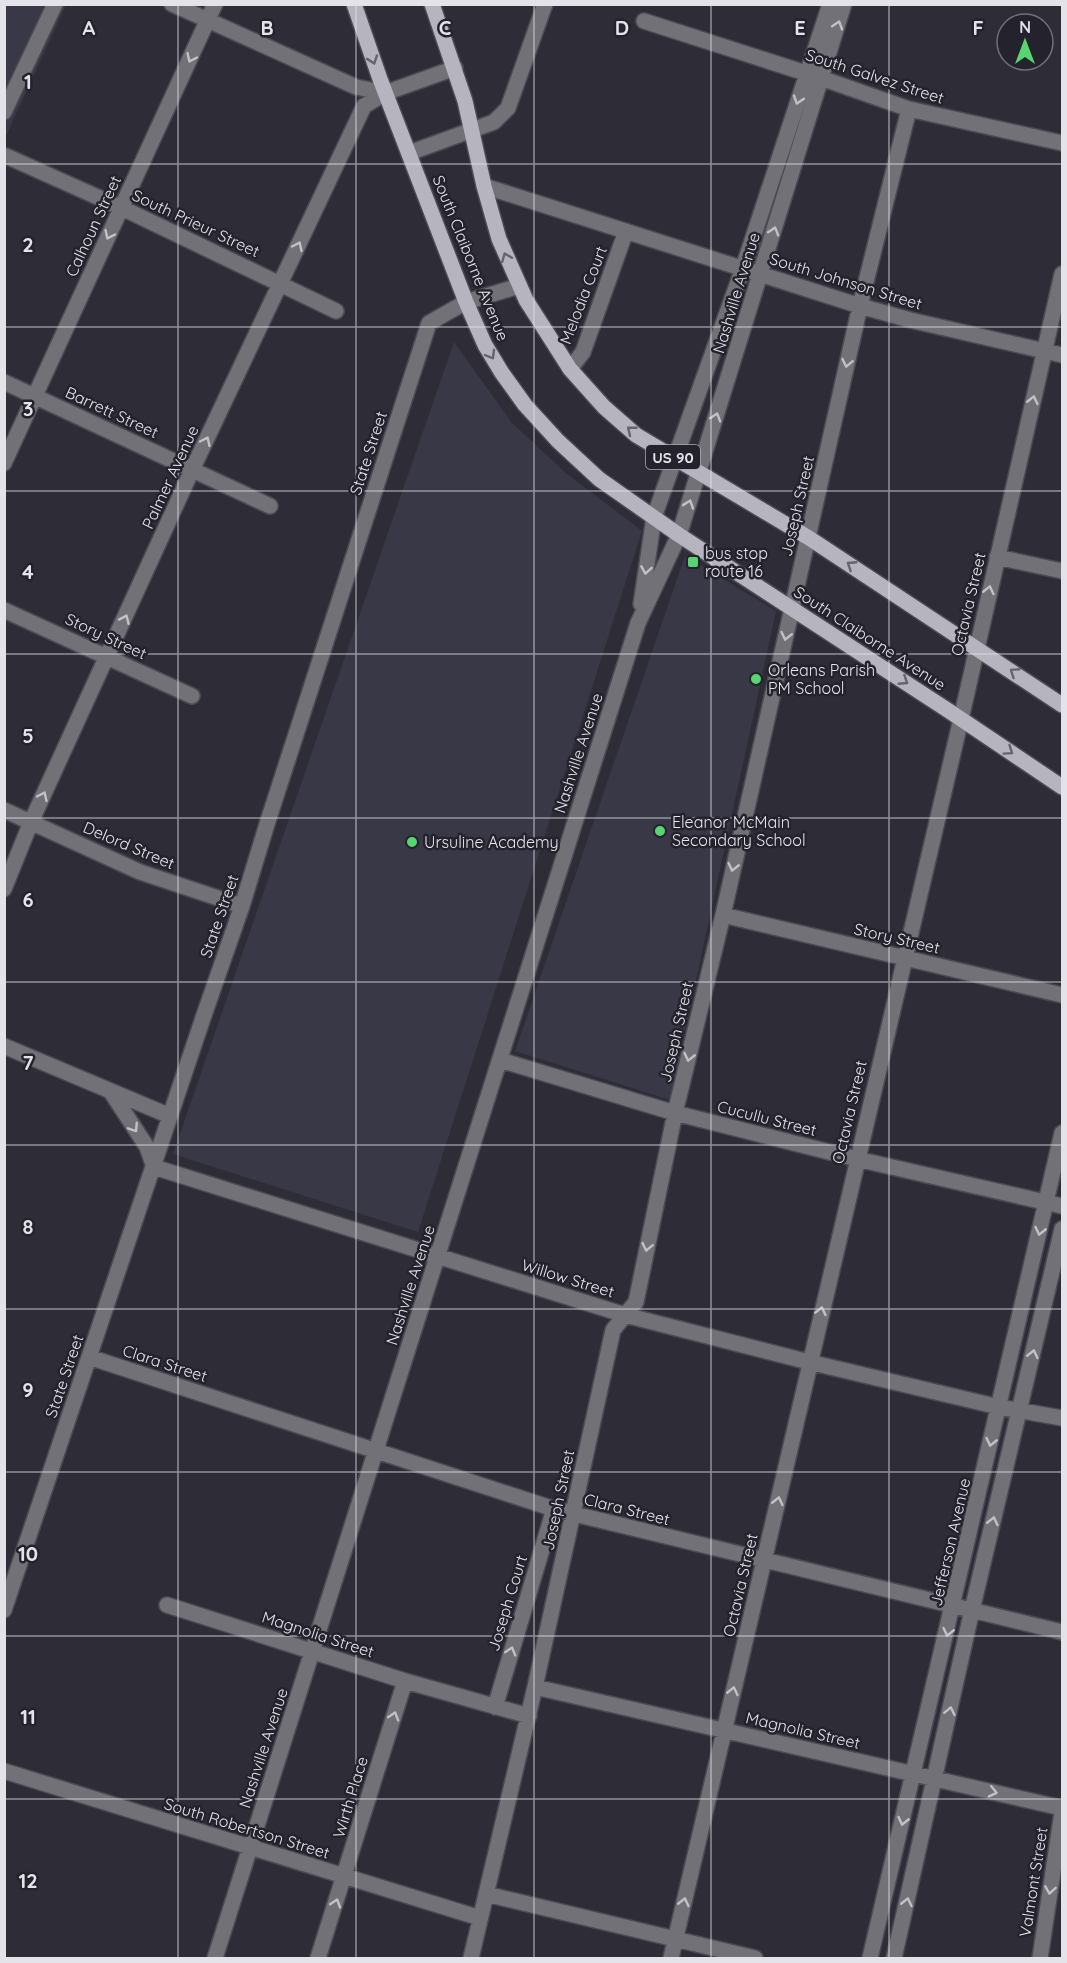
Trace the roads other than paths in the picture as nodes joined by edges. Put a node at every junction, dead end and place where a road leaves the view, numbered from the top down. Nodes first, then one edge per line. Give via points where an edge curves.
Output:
1 (55, 4) edge
2 (172, 4) edge
3 (215, 4) edge
4 (354, 4) edge
5 (432, 4) edge
6 (545, 4) edge
7 (830, 4) edge
8 (844, 4) edge
9 (208, 21) junction
10 (644, 21) dead end
11 (455, 69) junction
12 (814, 75) junction
13 (385, 93) junction
14 (909, 109) junction
15 (4, 112) edge
16 (473, 130) junction
17 (1062, 143) edge
18 (410, 153) junction
19 (6, 156) dead end
20 (484, 186) junction
21 (122, 208) junction
22 (626, 231) junction
23 (743, 268) junction
24 (761, 273) junction
25 (1062, 274) edge
26 (280, 283) junction
27 (519, 286) junction
28 (466, 302) junction
29 (860, 306) junction
30 (336, 311) dead end
31 (1044, 351) junction
32 (1062, 355) edge
33 (570, 369) junction
34 (4, 382) edge
35 (35, 396) junction
36 (674, 458) junction
37 (4, 463) edge
38 (192, 470) junction
39 (699, 473) junction
40 (270, 506) dead end
41 (654, 517) junction
42 (679, 535) junction
43 (809, 538) junction
44 (997, 557) junction
45 (1062, 571) edge
46 (793, 609) junction
47 (4, 610) edge
48 (638, 622) junction
49 (976, 647) junction
50 (107, 657) junction
51 (192, 696) dead end
52 (1062, 705) edge
53 (961, 718) junction
54 (1062, 787) edge
55 (4, 810) edge
56 (31, 822) junction
57 (4, 889) edge
58 (242, 906) junction
59 (723, 915) junction
60 (904, 958) junction
61 (1062, 995) edge
62 (4, 1046) edge
63 (500, 1060) junction
64 (111, 1092) junction
65 (675, 1113) junction
66 (170, 1116) junction
67 (1062, 1133) edge
68 (857, 1159) junction
69 (154, 1167) junction
70 (1046, 1203) junction
71 (1062, 1206) edge
72 (1062, 1229) edge
73 (438, 1257) junction
74 (625, 1315) junction
75 (89, 1357) junction
76 (809, 1362) junction
77 (999, 1407) junction
78 (1020, 1411) junction
79 (1062, 1418) edge
80 (375, 1451) junction
81 (554, 1509) junction
82 (573, 1514) junction
83 (764, 1561) junction
84 (167, 1605) dead end
85 (954, 1606) junction
86 (4, 1610) edge
87 (972, 1610) junction
88 (1062, 1632) edge
89 (313, 1651) junction
90 (405, 1681) junction
91 (536, 1687) junction
92 (495, 1707) junction
93 (529, 1716) junction
94 (724, 1731) junction
95 (4, 1771) edge
96 (914, 1775) junction
97 (936, 1779) junction
98 (1062, 1810) edge
99 (250, 1848) junction
100 (344, 1878) junction
101 (486, 1894) junction
102 (480, 1918) junction
103 (675, 1940) junction
104 (215, 1959) edge
105 (318, 1959) edge
106 (471, 1959) edge
107 (671, 1959) edge
108 (755, 1959) edge
109 (870, 1959) edge
110 (894, 1959) edge
111 (1040, 1959) edge

1 - 15 street
2 - 9 street
3 - 9 street, Calhoun Street
4 -> 13 main road, South Claiborne Avenue
5 - 11 main road, South Claiborne Avenue / US 90
6 - 16 street via 508,108 494,122
7 - 12 street, Nashville Avenue
12 -> 8 street, Nashville Avenue
9 - 13 street via 356,87
9 -> 21 street, Calhoun Street
10 - 12 street, South Galvez Street
11 - 13 street
11 - 16 main road, South Claiborne Avenue / US 90
12 - 14 street, South Galvez Street
12 -> 23 street, Nashville Avenue
24 -> 12 street, Nashville Avenue
13 - 18 main road, South Claiborne Avenue
26 -> 13 street, Palmer Avenue via 364,106
14 - 17 street, South Galvez Street
14 - 29 street, Joseph Street
16 - 18 street
16 - 20 main road, South Claiborne Avenue / US 90
18 - 28 main road, South Claiborne Avenue
19 - 21 street, South Prieur Street
20 - 22 street, South Johnson Street
27 -> 20 main road, South Claiborne Avenue / US 90 via 499,238
21 - 26 street, South Prieur Street
21 -> 35 street, Calhoun Street
22 - 23 street, South Johnson Street
22 - 33 street, Melodia Court via 583,352
23 - 24 street, South Johnson Street
23 - 36 street, Nashville Avenue
24 - 29 street, South Johnson Street
39 -> 24 street, Nashville Avenue
25 - 31 street, Octavia Street
26 - 30 street, South Prieur Street
38 -> 26 street, Palmer Avenue
27 - 28 street, State Street
27 - 33 main road, South Claiborne Avenue / US 90
28 -> 41 main road, South Claiborne Avenue via 485,345 525,405 599,479
28 - 58 street, State Street via 429,323
29 - 31 street, South Johnson Street
29 -> 43 street, Joseph Street
31 - 32 street, South Johnson Street
44 -> 31 street, Octavia Street
36 -> 33 main road, South Claiborne Avenue / US 90 via 636,435
34 - 35 street, Barrett Street
35 - 37 street, Calhoun Street
35 - 38 street, Barrett Street
36 - 39 main road, South Claiborne Avenue / US 90
36 - 41 street, Nashville Avenue
38 - 40 street, Barrett Street
50 -> 38 street, Palmer Avenue
42 -> 39 street, Nashville Avenue
39 - 43 main road, South Claiborne Avenue / US 90
41 - 42 main road, South Claiborne Avenue
41 -> 48 street, Nashville Avenue
42 - 46 main road, South Claiborne Avenue
42 - 48 street, Nashville Avenue
43 - 46 street, Joseph Street
49 -> 43 main road, South Claiborne Avenue / US 90
44 - 45 street
49 -> 44 street, Octavia Street
46 -> 53 main road, South Claiborne Avenue
46 -> 59 street, Joseph Street
47 - 50 street, Story Street
48 - 63 street, Nashville Avenue
52 -> 49 main road, South Claiborne Avenue / US 90
49 - 53 street, Octavia Street
50 - 51 street, Story Street
56 -> 50 street, Palmer Avenue
53 -> 54 main road, South Claiborne Avenue
53 - 60 street, Octavia Street
55 - 56 street, Delord Street
56 - 57 street, Palmer Avenue
56 - 58 street, Delord Street via 140,872
58 - 66 street, State Street
59 - 60 street, Story Street
59 -> 65 street, Joseph Street
60 - 61 street, Story Street
60 - 68 street, Octavia Street
62 - 64 street
63 - 65 street, Cucullu Street
63 - 73 street, Nashville Avenue
64 - 66 street
64 -> 69 street via 147,1147
65 - 68 street, Cucullu Street
65 -> 74 street, Joseph Street via 636,1302
66 - 69 street, State Street
67 - 70 street, Jefferson Avenue
68 - 70 street, Cucullu Street
76 -> 68 street, Octavia Street
69 - 73 street, Willow Street
69 - 75 street, State Street
70 - 71 street, Cucullu Street
70 -> 77 street, Jefferson Avenue
78 -> 72 street
73 - 74 street, Willow Street
73 - 80 street, Nashville Avenue
74 - 76 street, Willow Street
74 - 82 street, Joseph Street via 613,1330
75 - 80 street, Clara Street
75 - 86 street, State Street
76 - 77 street, Willow Street
83 -> 76 street, Octavia Street
77 - 78 street, Willow Street
77 -> 85 street, Jefferson Avenue
78 - 79 street, Willow Street
87 -> 78 street
80 - 81 street, Clara Street
80 - 89 street, Nashville Avenue
81 - 82 street, Clara Street
92 -> 81 street, Joseph Court
82 - 83 street, Clara Street
82 - 91 street, Joseph Street
83 - 85 street, Clara Street
94 -> 83 street, Octavia Street
84 - 89 street, Magnolia Street
85 - 87 street, Clara Street
85 -> 96 street, Jefferson Avenue
87 - 88 street, Clara Street
97 -> 87 street
89 - 90 street, Magnolia Street
89 - 99 street, Nashville Avenue
90 - 92 street, Magnolia Street
100 -> 90 street, Wirth Place
91 - 93 street, Joseph Street
91 - 94 street, Magnolia Street
92 - 93 street, Magnolia Street
93 - 101 street, Joseph Street
94 - 96 street, Magnolia Street
103 -> 94 street, Octavia Street
95 - 99 street, South Robertson Street
96 - 97 street, Magnolia Street
96 -> 109 street, Jefferson Avenue
97 -> 98 street, Magnolia Street
110 -> 97 street
98 -> 111 street, Valmont Street
99 - 100 street, South Robertson Street
99 - 104 street, Nashville Avenue
100 - 102 street, South Robertson Street
105 -> 100 street, Wirth Place
101 - 102 street, Joseph Street
101 - 103 street
102 - 106 street, Joseph Street
103 - 107 street, Octavia Street
103 - 108 street

